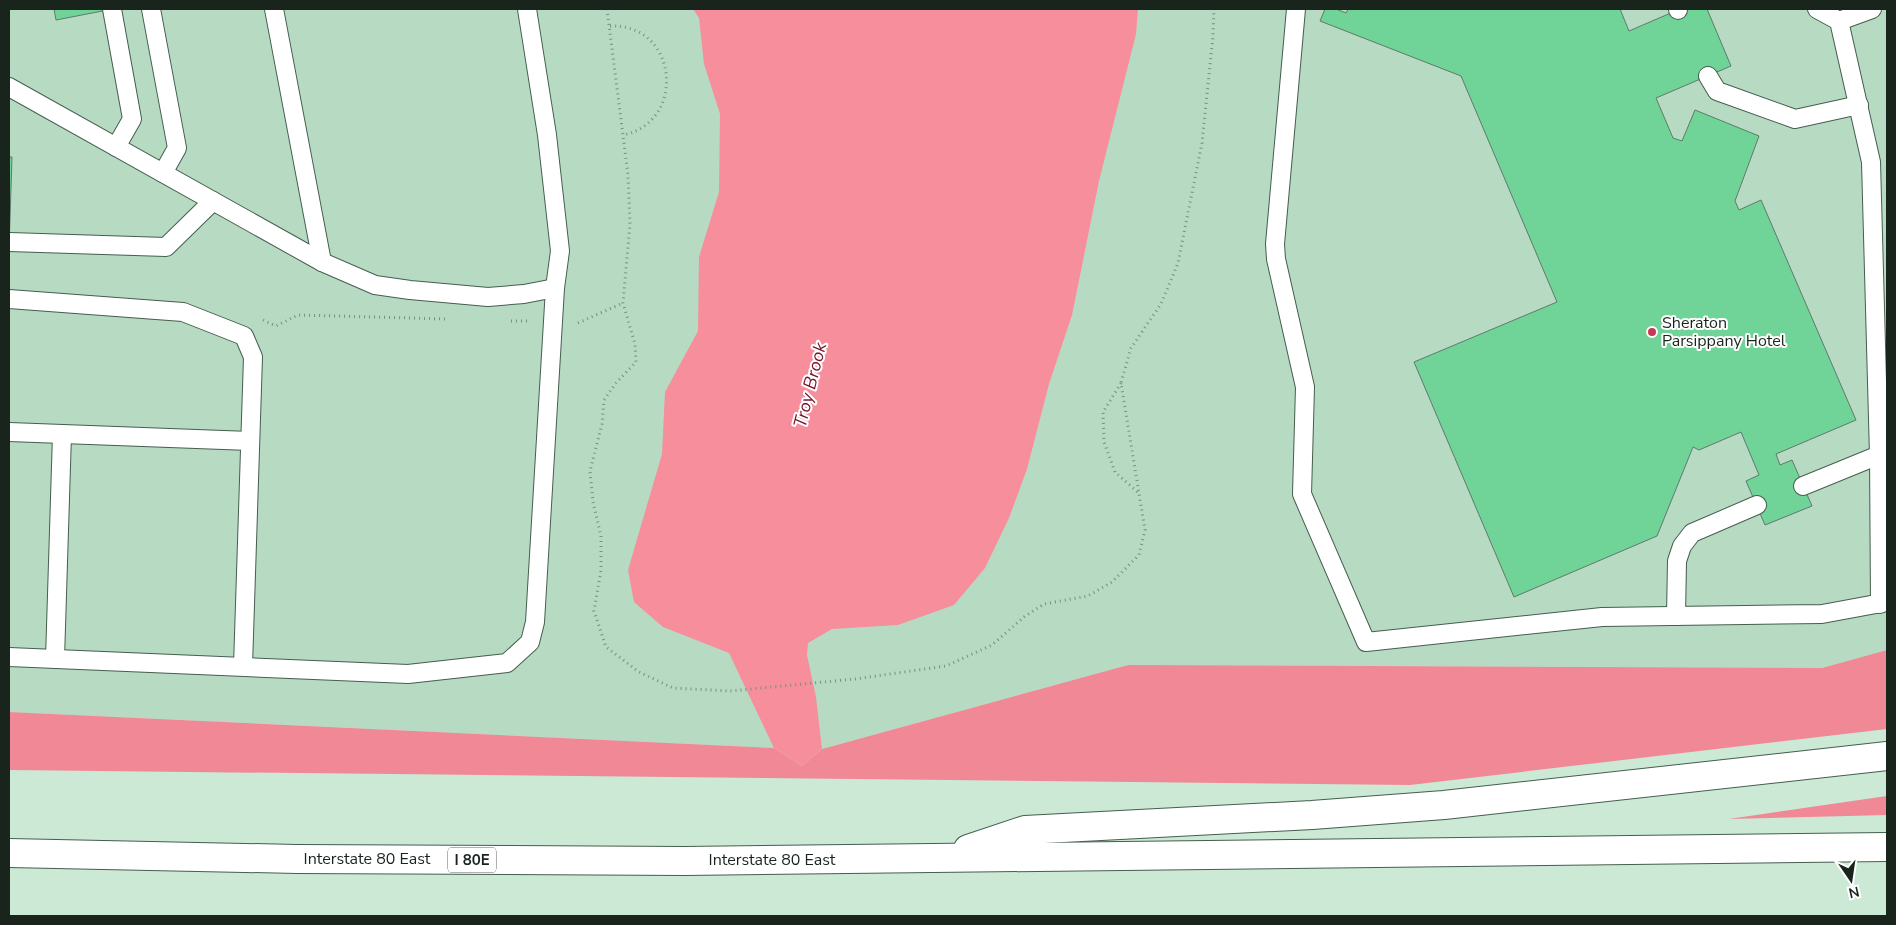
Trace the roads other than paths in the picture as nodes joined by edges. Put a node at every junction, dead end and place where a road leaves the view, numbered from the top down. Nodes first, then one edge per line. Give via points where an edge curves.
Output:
1 (112, 9) edge
2 (151, 9) edge
3 (274, 9) edge
4 (527, 9) edge
5 (1296, 9) edge
6 (1817, 9) edge
7 (1872, 9) edge
8 (1839, 21) junction
9 (1708, 76) dead end
10 (9, 87) edge
11 (1859, 105) junction
12 (116, 147) junction
13 (163, 173) junction
14 (213, 201) junction
15 (9, 242) edge
16 (322, 262) junction
17 (556, 288) junction
18 (9, 299) edge
19 (9, 432) edge
20 (62, 434) junction
21 (250, 441) junction
22 (1879, 455) junction
23 (1803, 486) dead end
24 (1756, 505) dead end
25 (1883, 603) edge
26 (1676, 616) junction
27 (9, 657) edge
28 (55, 659) junction
29 (243, 666) junction
30 (1887, 756) edge
31 (1887, 847) edge
32 (9, 853) edge
33 (935, 859) junction

1 - 12 lane via 132,119
2 - 13 lane via 177,148
3 - 16 lane
4 - 17 lane via 547,135 560,251
5 - 26 lane via 1276,259 1305,387 1302,494 1366,642 1602,617
6 - 8 lane
7 - 8 lane
8 - 11 lane
9 - 11 lane via 1717,91 1795,120
10 - 12 lane
11 - 22 lane via 1871,162
12 - 13 lane
13 - 14 lane
14 - 15 lane via 166,247
14 - 16 lane
16 - 17 lane via 375,285 410,290 488,297
17 - 29 lane via 535,622 530,642 507,663 408,674
18 - 21 lane via 183,312 244,336 253,357
19 - 20 lane
20 - 21 lane
20 - 28 lane
21 - 29 lane
22 - 23 lane
22 - 25 lane
24 - 26 lane via 1692,533 1682,546 1677,561
25 - 26 lane via 1822,614
27 - 28 lane
28 - 29 lane
30 - 33 highway via 1444,806 1025,830
31 - 33 highway, Interstate 80 East
32 - 33 highway, Interstate 80 East / I 80E via 298,859

